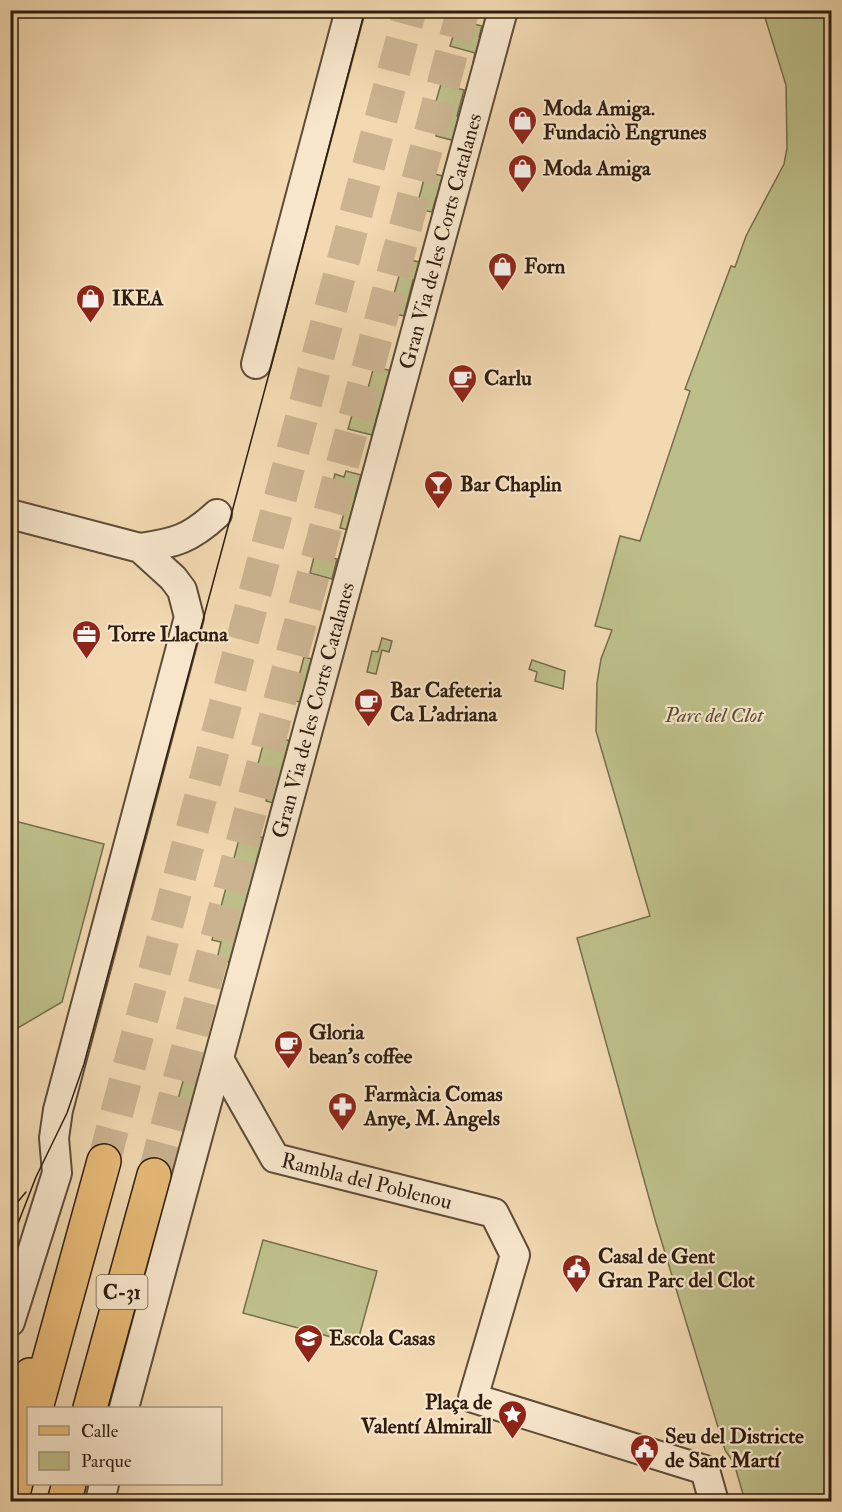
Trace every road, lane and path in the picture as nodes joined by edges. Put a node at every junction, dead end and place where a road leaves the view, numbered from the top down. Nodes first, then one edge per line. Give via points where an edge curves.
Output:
1 (350, 10) edge
2 (503, 10) edge
3 (256, 364) dead end
4 (10, 514) edge
5 (217, 514) dead end
6 (140, 548) junction
7 (220, 1061) junction
8 (104, 1161) tunnel mouth
9 (154, 1175) tunnel mouth
10 (76, 1256) junction
11 (10, 1322) edge
12 (36, 1407) edge
13 (90, 1407) edge
14 (124, 1407) edge
15 (10, 1423) edge
16 (27, 1439) edge
17 (69, 1485) edge
18 (104, 1485) edge
19 (11, 1502) edge
20 (64, 1502) edge
21 (100, 1502) edge
22 (714, 1502) edge

1 - 3 street
2 - 7 street, Gran Via de les Corts Catalanes
4 - 6 street
5 - 6 street via 197,532 172,544
6 - 11 street via 182,590 189,617 58,1110 54,1138 57,1173
7 - 14 street, Gran Via de les Corts Catalanes via 192,1150
7 - 22 street, Rambla del Poblenou via 275,1158 494,1214 515,1255 473,1398 705,1470
8 - 10 main road, C-31
9 - 13 main road, C-31
10 - 12 main road, C-31
10 - 15 main road
16 - 19 main road
17 - 20 main road
18 - 21 street

